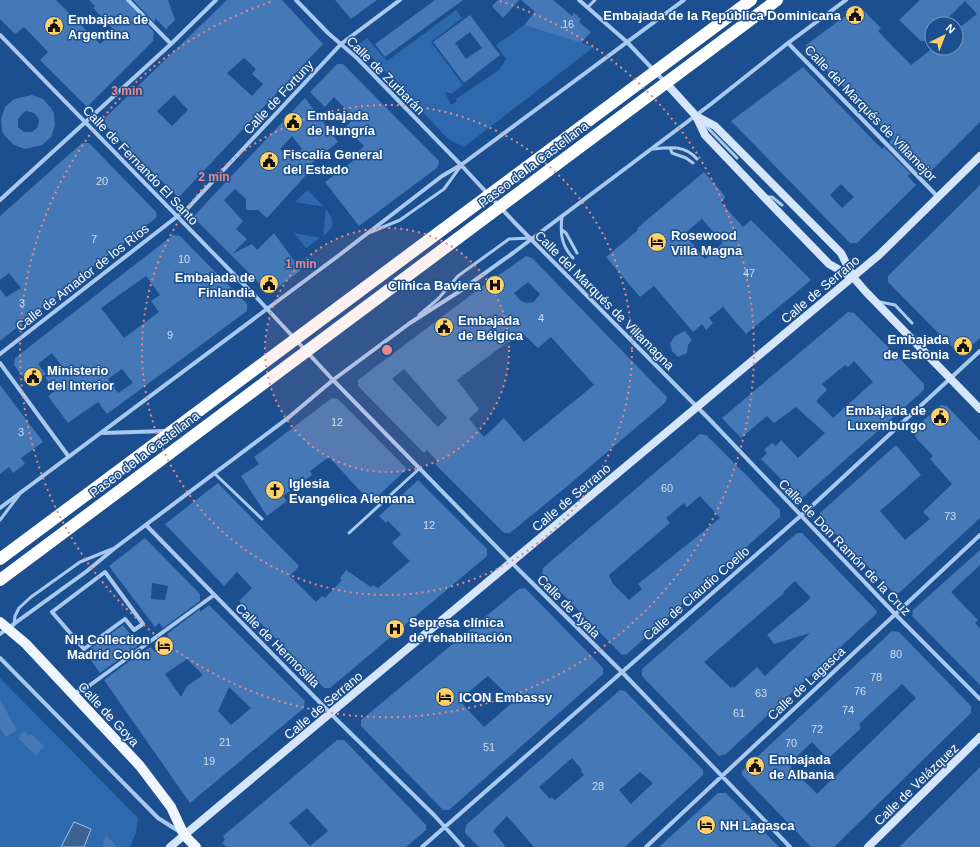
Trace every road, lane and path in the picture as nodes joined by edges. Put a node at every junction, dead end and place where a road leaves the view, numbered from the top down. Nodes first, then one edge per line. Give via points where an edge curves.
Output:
1 (128, 0) edge
2 (216, 0) edge
3 (296, 0) edge
4 (400, 0) edge
5 (579, 0) edge
6 (595, 0) edge
7 (684, 0) edge
8 (751, 0) edge
9 (777, 0) edge
10 (846, 0) edge
11 (588, 8) junction
12 (0, 35) edge
13 (627, 42) junction
14 (788, 43) junction
15 (171, 44) junction
16 (341, 44) junction
17 (656, 72) junction
18 (666, 83) junction
19 (696, 116) junction
20 (86, 122) junction
21 (670, 148) junction
22 (650, 149) junction
23 (980, 156) edge
24 (737, 158) dead end
25 (697, 159) dead end
26 (693, 163) dead end
27 (461, 165) junction
28 (489, 196) junction
29 (764, 197) junction
30 (939, 198) junction
31 (0, 200) edge
32 (782, 205) dead end
33 (499, 207) junction
34 (562, 215) junction
35 (177, 216) junction
36 (562, 230) junction
37 (370, 232) junction
38 (530, 238) junction
39 (577, 253) dead end
40 (573, 258) dead end
41 (853, 277) junction
42 (875, 301) junction
43 (267, 309) junction
44 (410, 323) junction
45 (912, 323) dead end
46 (295, 340) junction
47 (306, 351) junction
48 (980, 351) edge
49 (0, 354) edge
50 (0, 363) edge
51 (951, 379) junction
52 (333, 380) junction
53 (697, 406) junction
54 (980, 409) edge
55 (173, 430) junction
56 (102, 433) junction
57 (69, 457) junction
58 (420, 468) junction
59 (214, 473) junction
60 (23, 490) junction
61 (0, 508) edge
62 (801, 515) junction
63 (262, 519) dead end
64 (0, 520) edge
65 (146, 525) junction
66 (349, 533) dead end
67 (980, 535) edge
68 (115, 548) junction
69 (0, 559) edge
70 (512, 563) junction
71 (105, 572) joint
72 (0, 580) edge
73 (214, 595) junction
74 (895, 614) junction
75 (6, 628) edge
76 (0, 658) edge
77 (621, 671) junction
78 (72, 693) junction
79 (980, 699) edge
80 (331, 714) junction
81 (980, 737) edge
82 (722, 776) junction
83 (444, 828) junction
84 (184, 835) junction
85 (170, 847) edge
86 (196, 847) edge
87 (422, 847) edge
88 (463, 847) edge
89 (646, 847) edge
90 (790, 847) edge
91 (868, 847) edge

1 - 15 street
2 - 15 street
3 - 16 street, Calle de Zurbarán
4 - 16 street, Calle de Fortuny
5 - 11 street
6 - 11 lane
7 - 13 street
8 - 17 highway, Paseo de la Castellana
9 - 18 highway, Paseo de la Castellana
10 - 14 street
11 - 13 street
12 - 20 street, Calle de Fernando El Santo
13 - 17 street
13 - 27 street
14 - 19 street
14 - 30 street, Calle del Marqués de Villamejor
15 - 20 street
16 - 27 street, Calle de Zurbarán
16 - 35 street, Calle de Fortuny via 188,208
17 - 18 street
17 - 28 highway, Paseo de la Castellana
18 - 19 main road
18 - 33 highway, Paseo de la Castellana
19 - 22 street
19 - 24 lane
19 - 29 main road via 705,134
19 - 41 main road via 715,126 841,253
20 - 31 street
20 - 35 street, Calle de Fernando El Santo
21 - 22 lane
21 - 25 lane via 690,152
21 - 26 lane via 672,153
22 - 34 street
23 - 30 main road, Calle de Serrano
27 - 28 street, Calle de Zurbarán
27 - 37 street via 442,176
27 - 37 lane via 444,190 400,220
28 - 33 street, Calle del Marqués de Villamagna
28 - 46 highway, Paseo de la Castellana
29 - 32 lane via 772,197
29 - 41 main road via 829,264
30 - 41 main road, Calle de Serrano
33 - 38 street, Calle del Marqués de Villamagna
33 - 47 highway, Paseo de la Castellana
34 - 36 lane
34 - 38 street
35 - 43 street, Calle de Fernando El Santo
35 - 49 street, Calle de Amador de los Ríos
36 - 39 lane
36 - 40 lane via 561,239
37 - 43 street
38 - 44 street via 460,291
38 - 44 lane via 509,239 458,276 438,299
38 - 53 street, Calle del Marqués de Villamagna
41 - 42 main road
41 - 53 main road, Calle de Serrano
42 - 45 lane via 895,305
42 - 51 main road
43 - 46 street
43 - 56 street
44 - 52 street
46 - 47 street
46 - 55 highway, Paseo de la Castellana
47 - 52 street
47 - 72 highway, Paseo de la Castellana
48 - 51 street, Calle de Claudio Coello
50 - 57 street
51 - 54 main road
51 - 62 street, Calle de Claudio Coello
52 - 58 street, Calle de Ayala
52 - 59 street via 288,418
53 - 62 street, Calle de Don Ramón de la Cruz
53 - 70 main road, Calle de Serrano
55 - 56 street, Paseo de la Castellana
55 - 69 highway, Paseo de la Castellana
56 - 57 street
57 - 60 street
58 - 66 lane
58 - 70 street, Calle de Ayala
59 - 63 lane
59 - 65 street
60 - 61 street
60 - 64 lane
62 - 74 street, Calle de Don Ramón de la Cruz
62 - 77 street, Calle de Claudio Coello
65 - 68 street
65 - 73 street, Calle de Hermosilla
67 - 74 street, Calle de Lagasca
68 - 75 street via 87,572
68 - 75 lane via 80,562 31,597 19,608
70 - 77 street, Calle de Ayala
70 - 80 main road, Calle de Serrano
71 - 71 street via 52,612 84,650 125,619 134,630 143,624
73 - 78 street via 86,688
73 - 80 street, Calle de Hermosilla
74 - 79 street, Calle de Don Ramón de la Cruz
74 - 82 street, Calle de Lagasca
75 - 78 main road, Calle de Goya via 22,640
76 - 84 street, Calle de Goya via 158,818
77 - 82 street, Calle de Ayala
77 - 83 street, Calle de Claudio Coello
78 - 84 main road, Calle de Goya via 140,766 171,807
80 - 83 street, Calle de Hermosilla via 434,815
80 - 84 main road, Calle de Serrano
81 - 91 main road, Calle de Velázquez
82 - 89 street, Calle de Lagasca
82 - 90 street, Calle de Ayala
83 - 87 street, Calle de Claudio Coello
83 - 88 street, Calle de Hermosilla
84 - 85 main road, Calle de Serrano
84 - 86 main road, Calle de Goya

